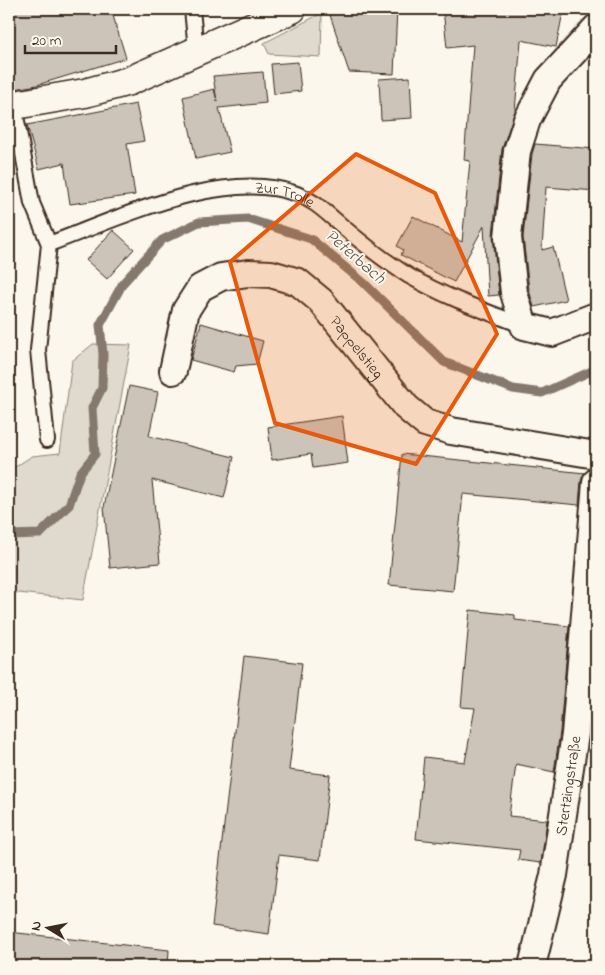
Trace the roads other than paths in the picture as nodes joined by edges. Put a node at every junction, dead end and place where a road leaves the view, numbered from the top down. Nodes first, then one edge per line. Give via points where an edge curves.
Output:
1 (192, 9) edge
2 (292, 9) edge
3 (596, 28) edge
4 (196, 50) junction
5 (12, 106) edge
6 (49, 244) junction
7 (596, 316) edge
8 (524, 326) junction
9 (172, 370) dead end
10 (47, 440) dead end
11 (596, 455) edge
12 (596, 482) edge
13 (532, 966) edge

1 - 4 lane
2 - 4 street
3 - 8 street via 548,80 527,120 516,151 508,238 514,293
4 - 5 street via 130,81
5 - 6 lane via 32,203
6 - 8 lane, Zur Trolle via 177,198 207,191 243,187 295,193 319,204 333,219 409,276
6 - 10 lane via 38,350
7 - 8 street, Zur Trolle via 552,334
9 - 11 street, Pappelstieg via 186,310 200,288 221,277 271,274 298,282 321,301 406,407 424,424
12 - 13 street, Stertzingstraße via 575,734 554,875

